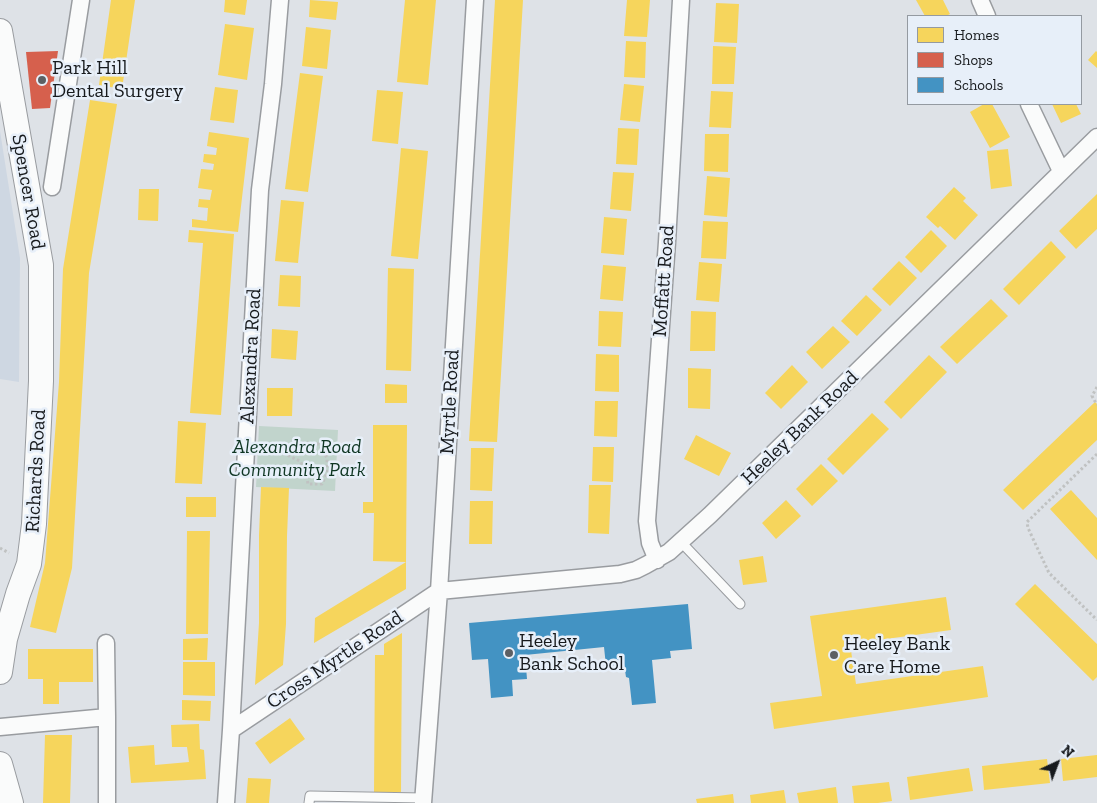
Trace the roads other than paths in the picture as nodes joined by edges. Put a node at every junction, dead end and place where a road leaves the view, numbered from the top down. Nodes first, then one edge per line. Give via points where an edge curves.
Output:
1 (81, 0) edge
2 (280, 0) edge
3 (474, 0) edge
4 (681, 0) edge
5 (980, 0) edge
6 (987, 15) edge
7 (0, 31) edge
8 (1029, 105) edge
9 (1097, 137) edge
10 (1062, 171) junction
11 (52, 187) dead end
12 (41, 265) joint
13 (681, 542) junction
14 (656, 560) junction
15 (439, 591) junction
16 (740, 604) dead end
17 (106, 643) dead end
18 (0, 672) edge
19 (107, 717) junction
20 (0, 727) edge
21 (231, 730) junction
22 (0, 764) edge
23 (423, 801) edge
24 (11, 803) edge
25 (107, 803) edge
26 (226, 803) edge
27 (309, 803) edge

1 - 11 street
2 - 21 street, Alexandra Road via 260,190
3 - 15 street, Myrtle Road
4 - 14 street, Moffatt Road via 647,521
5 - 6 street
7 - 12 main road, Spencer Road
8 - 10 street
9 - 10 street, Heeley Bank Road
10 - 13 street, Heeley Bank Road
12 - 18 main road, Richards Road via 41,381 34,524 29,564 5,639
13 - 14 street, Heeley Bank Road
13 - 16 lane
14 - 15 street, Heeley Bank Road via 636,570 615,575
15 - 21 street, Cross Myrtle Road
15 - 23 street, Myrtle Road
17 - 19 street
19 - 20 street
19 - 25 street
21 - 26 street, Alexandra Road
22 - 24 main road
23 - 27 lane via 310,796

